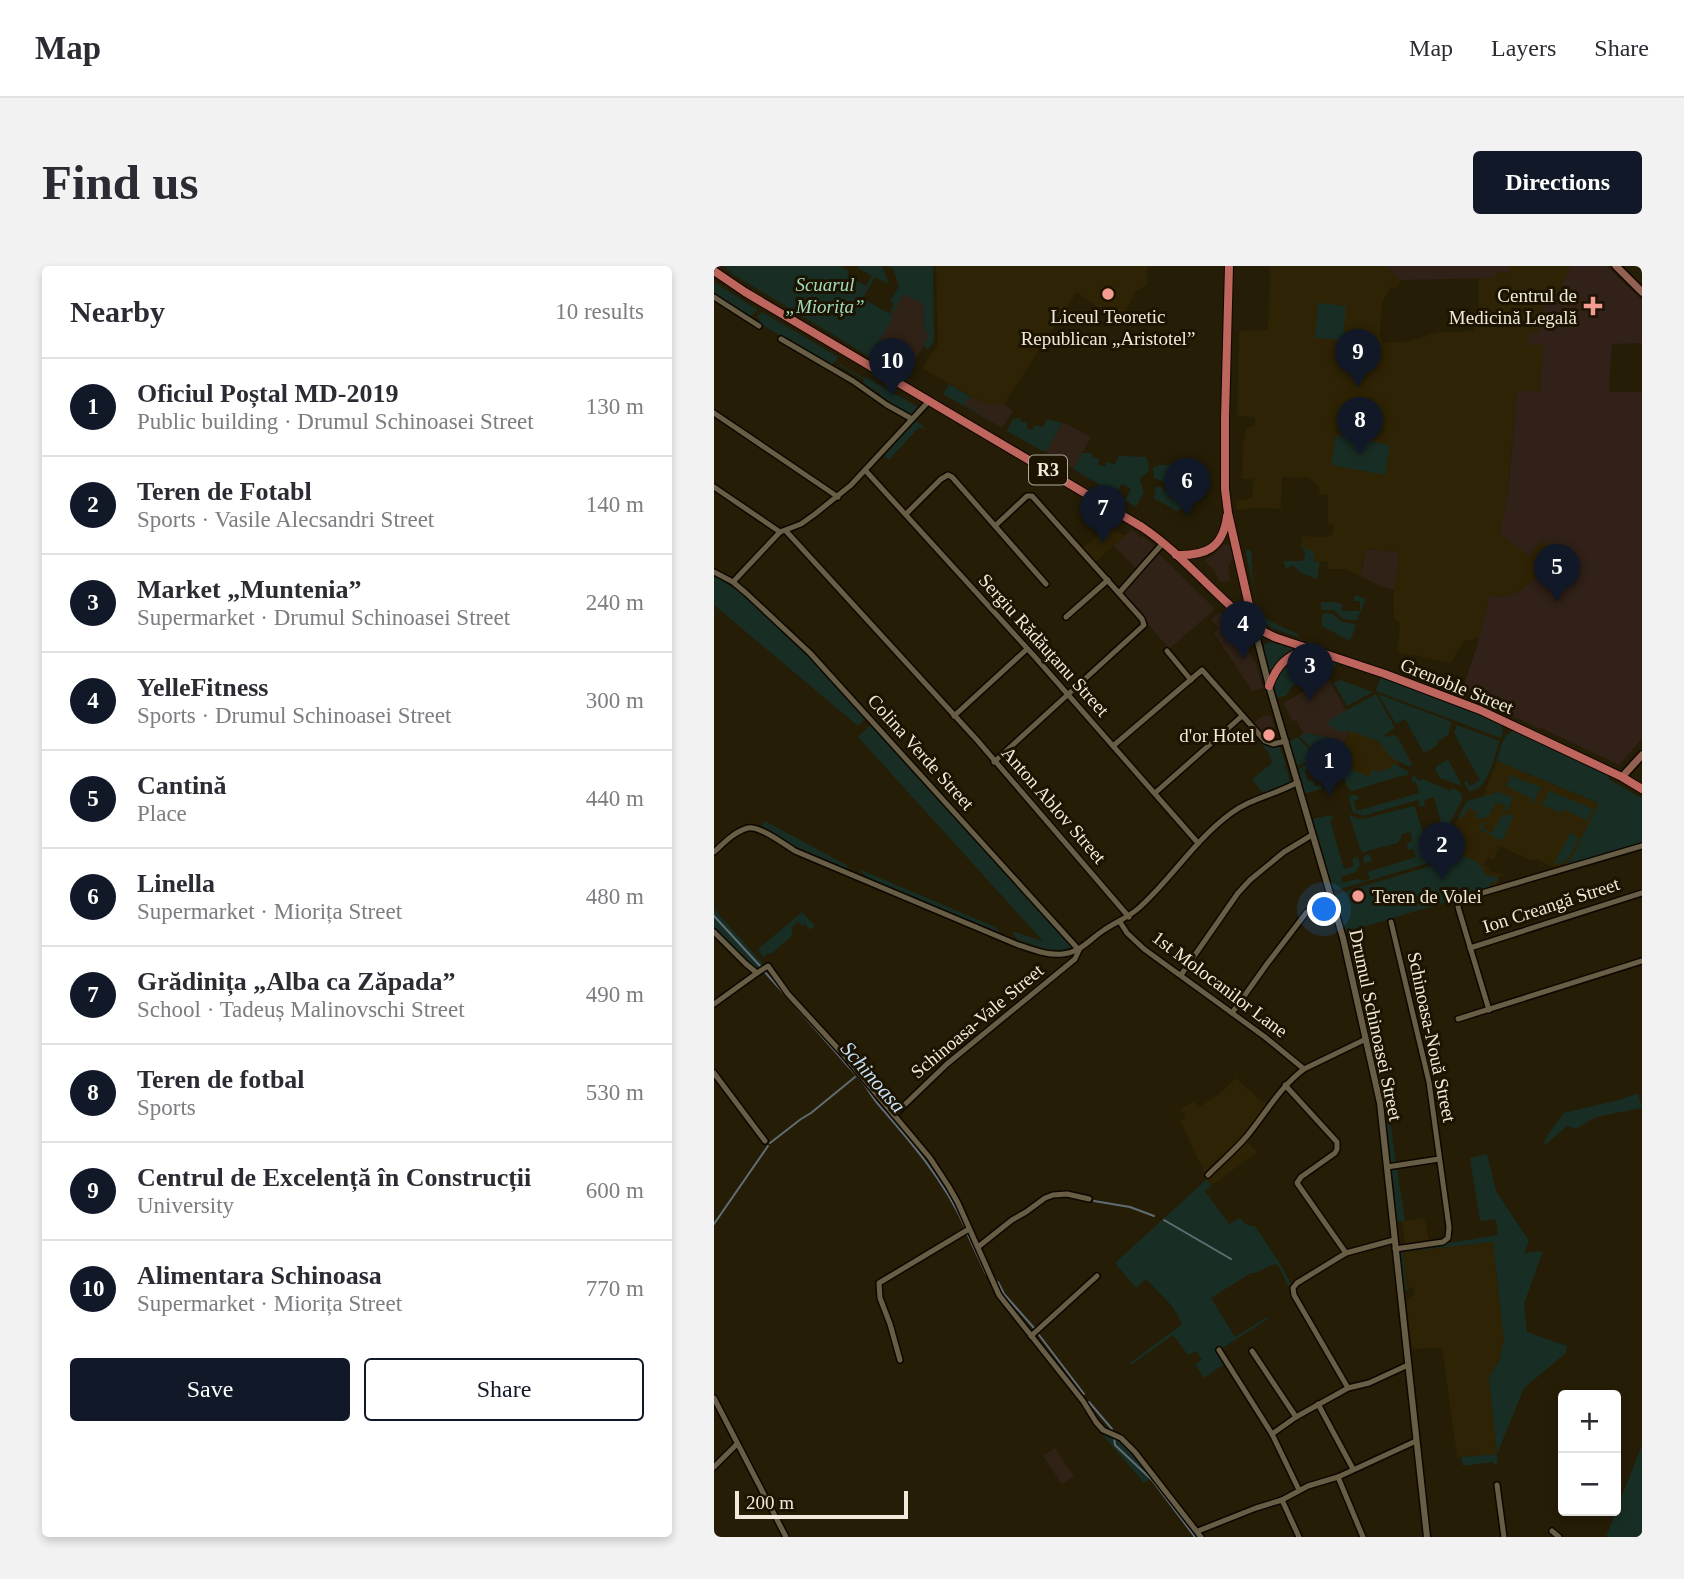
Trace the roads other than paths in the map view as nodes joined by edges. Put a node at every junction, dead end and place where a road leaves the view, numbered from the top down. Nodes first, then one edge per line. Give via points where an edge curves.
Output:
1 (1229, 266) edge
2 (1616, 266) edge
3 (714, 271) edge
4 (1642, 292) edge
5 (714, 297) edge
6 (759, 326) dead end
7 (781, 339) dead end
8 (930, 400) junction
9 (714, 413) edge
10 (912, 419) junction
11 (865, 470) junction
12 (714, 487) edge
13 (838, 497) junction
14 (1227, 513) junction
15 (906, 514) junction
16 (995, 526) junction
17 (783, 532) junction
18 (1163, 543) junction
19 (1176, 555) junction
20 (714, 572) edge
21 (1108, 580) junction
22 (733, 582) junction
23 (1046, 583) dead end
24 (1119, 593) junction
25 (1066, 617) dead end
26 (1254, 626) junction
27 (1309, 648) junction
28 (1027, 649) junction
29 (1167, 651) dead end
30 (1191, 680) junction
31 (1269, 686) junction
32 (1068, 694) junction
33 (954, 716) junction
34 (1242, 716) junction
35 (1286, 741) junction
36 (1113, 746) junction
37 (1642, 755) edge
38 (994, 762) junction
39 (1622, 777) junction
40 (1297, 782) junction
41 (1642, 789) edge
42 (1155, 793) junction
43 (1312, 835) junction
44 (1198, 843) junction
45 (1642, 846) edge
46 (714, 852) edge
47 (1642, 893) edge
48 (1332, 902) junction
49 (1129, 917) junction
50 (1120, 922) junction
51 (1391, 922) dead end
52 (714, 932) edge
53 (1471, 948) junction
54 (1079, 950) junction
55 (1642, 961) edge
56 (759, 972) junction
57 (1181, 975) junction
58 (714, 1003) edge
59 (1489, 1010) junction
60 (1232, 1013) junction
61 (1458, 1019) dead end
62 (1366, 1039) junction
63 (1304, 1069) junction
64 (714, 1073) edge
65 (1285, 1085) junction
66 (894, 1115) junction
67 (765, 1141) dead end
68 (1439, 1159) junction
69 (1387, 1167) junction
70 (1208, 1175) dead end
71 (1089, 1199) dead end
72 (967, 1231) junction
73 (1394, 1240) junction
74 (978, 1247) junction
75 (1395, 1250) junction
76 (1346, 1253) junction
77 (1097, 1276) dead end
78 (1031, 1336) junction
79 (1219, 1350) dead end
80 (1252, 1351) dead end
81 (900, 1360) dead end
82 (1408, 1365) junction
83 (1348, 1388) junction
84 (714, 1398) edge
85 (1318, 1404) junction
86 (1296, 1417) junction
87 (1272, 1434) junction
88 (1416, 1441) junction
89 (737, 1444) junction
90 (714, 1467) edge
91 (1353, 1469) junction
92 (1338, 1477) junction
93 (1497, 1485) dead end
94 (1299, 1490) junction
95 (1282, 1500) junction
96 (1552, 1531) dead end
97 (1199, 1534) edge
98 (786, 1537) edge
99 (1299, 1537) edge
100 (1363, 1537) edge
101 (1427, 1537) edge
102 (1504, 1537) edge
103 (1559, 1537) edge

1 - 14 main road
2 - 4 main road
3 - 8 main road, R3
5 - 6 street
7 - 10 street
8 - 10 street
8 - 18 main road, R3
9 - 13 street
10 - 11 street
11 - 13 street
11 - 15 street, Sergiu Rădăuțanu Street
12 - 17 street, Anton Ablov Street
13 - 17 street
14 - 19 main road via 1225,530 1213,547
14 - 26 main road
15 - 16 street via 948,475
15 - 28 street, Sergiu Rădăuțanu Street
16 - 21 street via 1032,496
16 - 23 street
17 - 22 street
17 - 33 street, Anton Ablov Street
18 - 19 main road, R3
18 - 24 street
19 - 26 main road, Grenoble Street
20 - 22 street, Colina Verde Street
21 - 24 street
21 - 25 street
22 - 54 street, Colina Verde Street via 810,653
24 - 32 street via 1142,619 1143,628
26 - 27 main road, Grenoble Street
26 - 31 street, Drumul Schinoasei Street
27 - 31 main road via 1283,661
27 - 39 main road, Grenoble Street via 1480,710
28 - 32 street, Sergiu Rădăuțanu Street
28 - 33 street
29 - 30 street
30 - 34 street via 1202,670
30 - 36 street
31 - 35 street, Drumul Schinoasei Street
32 - 36 street, Sergiu Rădăuțanu Street
32 - 38 street
33 - 38 street, Anton Ablov Street
34 - 35 street via 1267,742
34 - 42 street
35 - 40 street, Drumul Schinoasei Street
36 - 42 street, Sergiu Rădăuțanu Street
37 - 39 main road
38 - 49 street, Anton Ablov Street
39 - 41 main road, Grenoble Street
40 - 43 street, Drumul Schinoasei Street
40 - 44 street, Schinoasa-Vale Street via 1242,805
42 - 44 street, Sergiu Rădăuțanu Street
43 - 48 street, Drumul Schinoasei Street
43 - 57 street via 1250,880
44 - 49 street, Schinoasa-Vale Street
45 - 53 street via 1465,898 1458,907
46 - 54 street via 753,828 795,851 1016,944 1051,954
47 - 53 street, Ion Creangă Street
48 - 60 street via 1306,913
48 - 62 street, Drumul Schinoasei Street
49 - 50 street, Schinoasa-Vale Street
50 - 54 street, Schinoasa-Vale Street
50 - 57 street, 1st Molocanilor Lane via 1144,949
51 - 68 street, Schinoasa-Nouă Street via 1429,1082
52 - 56 street
53 - 59 street
54 - 66 street, Schinoasa-Vale Street via 1075,959
55 - 59 street
56 - 58 street
56 - 66 street via 768,967
57 - 60 street, 1st Molocanilor Lane
59 - 61 street
60 - 63 street, 1st Molocanilor Lane
62 - 63 street
62 - 69 street, Drumul Schinoasei Street
63 - 65 street
64 - 67 street
65 - 70 street via 1247,1136
65 - 76 street via 1335,1140 1335,1153 1297,1183
66 - 72 street via 949,1187
68 - 69 street
68 - 75 street, Schinoasa-Nouă Street via 1448,1238
69 - 73 street, Drumul Schinoasei Street
71 - 74 street via 1067,1194 1045,1198
72 - 74 street
72 - 81 street via 879,1283
73 - 75 street, Drumul Schinoasei Street
73 - 76 street
74 - 78 street via 999,1295
75 - 82 street, Drumul Schinoasei Street
76 - 83 street via 1297,1283 1293,1291
77 - 78 street
78 - 97 street via 1096,1422 1135,1452
79 - 87 street
80 - 86 street
82 - 83 street
82 - 88 street, Drumul Schinoasei Street
83 - 85 street
84 - 89 street
85 - 86 street
85 - 91 street
86 - 87 street
87 - 94 street
88 - 91 street
88 - 101 street, Drumul Schinoasei Street
89 - 90 street
89 - 98 street
91 - 92 street
92 - 94 street
92 - 100 street
93 - 102 street
94 - 95 street
95 - 97 street
95 - 99 street
96 - 103 street

